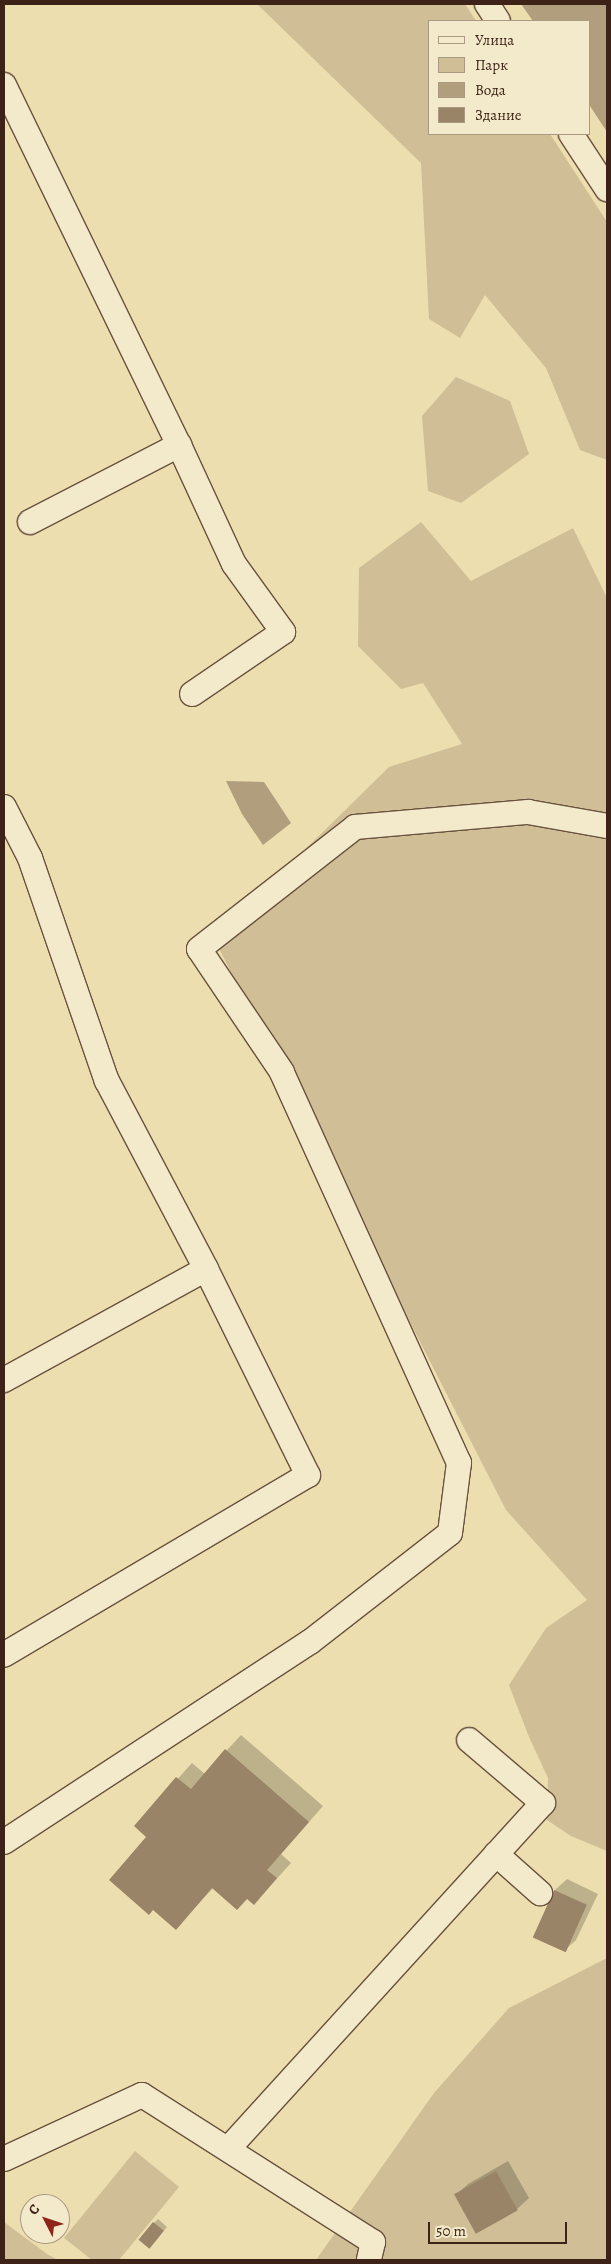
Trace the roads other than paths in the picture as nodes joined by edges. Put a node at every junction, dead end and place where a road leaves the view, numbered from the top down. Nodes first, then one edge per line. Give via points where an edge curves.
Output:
1 (487, 4) edge
2 (497, 20) edge
3 (4, 85) edge
4 (572, 135) edge
5 (607, 189) edge
6 (179, 445) junction
7 (30, 522) dead end
8 (192, 694) dead end
9 (4, 807) edge
10 (607, 826) edge
11 (206, 1269) junction
12 (4, 1380) edge
13 (4, 1655) edge
14 (469, 1740) dead end
15 (4, 1842) edge
16 (496, 1854) junction
17 (540, 1894) dead end
18 (228, 2149) junction
19 (4, 2159) edge
20 (369, 2260) edge

1 - 2 street
3 - 6 street
4 - 5 street
6 - 7 street
6 - 8 street via 234,564 283,632
9 - 11 street via 30,858 107,1081
10 - 15 street via 528,812 355,827 199,949 282,1072 458,1463 450,1533 310,1642
11 - 12 street
11 - 13 street via 308,1475
14 - 16 street via 543,1803
16 - 17 street
16 - 18 street
18 - 19 street via 142,2095
18 - 20 street via 373,2242

